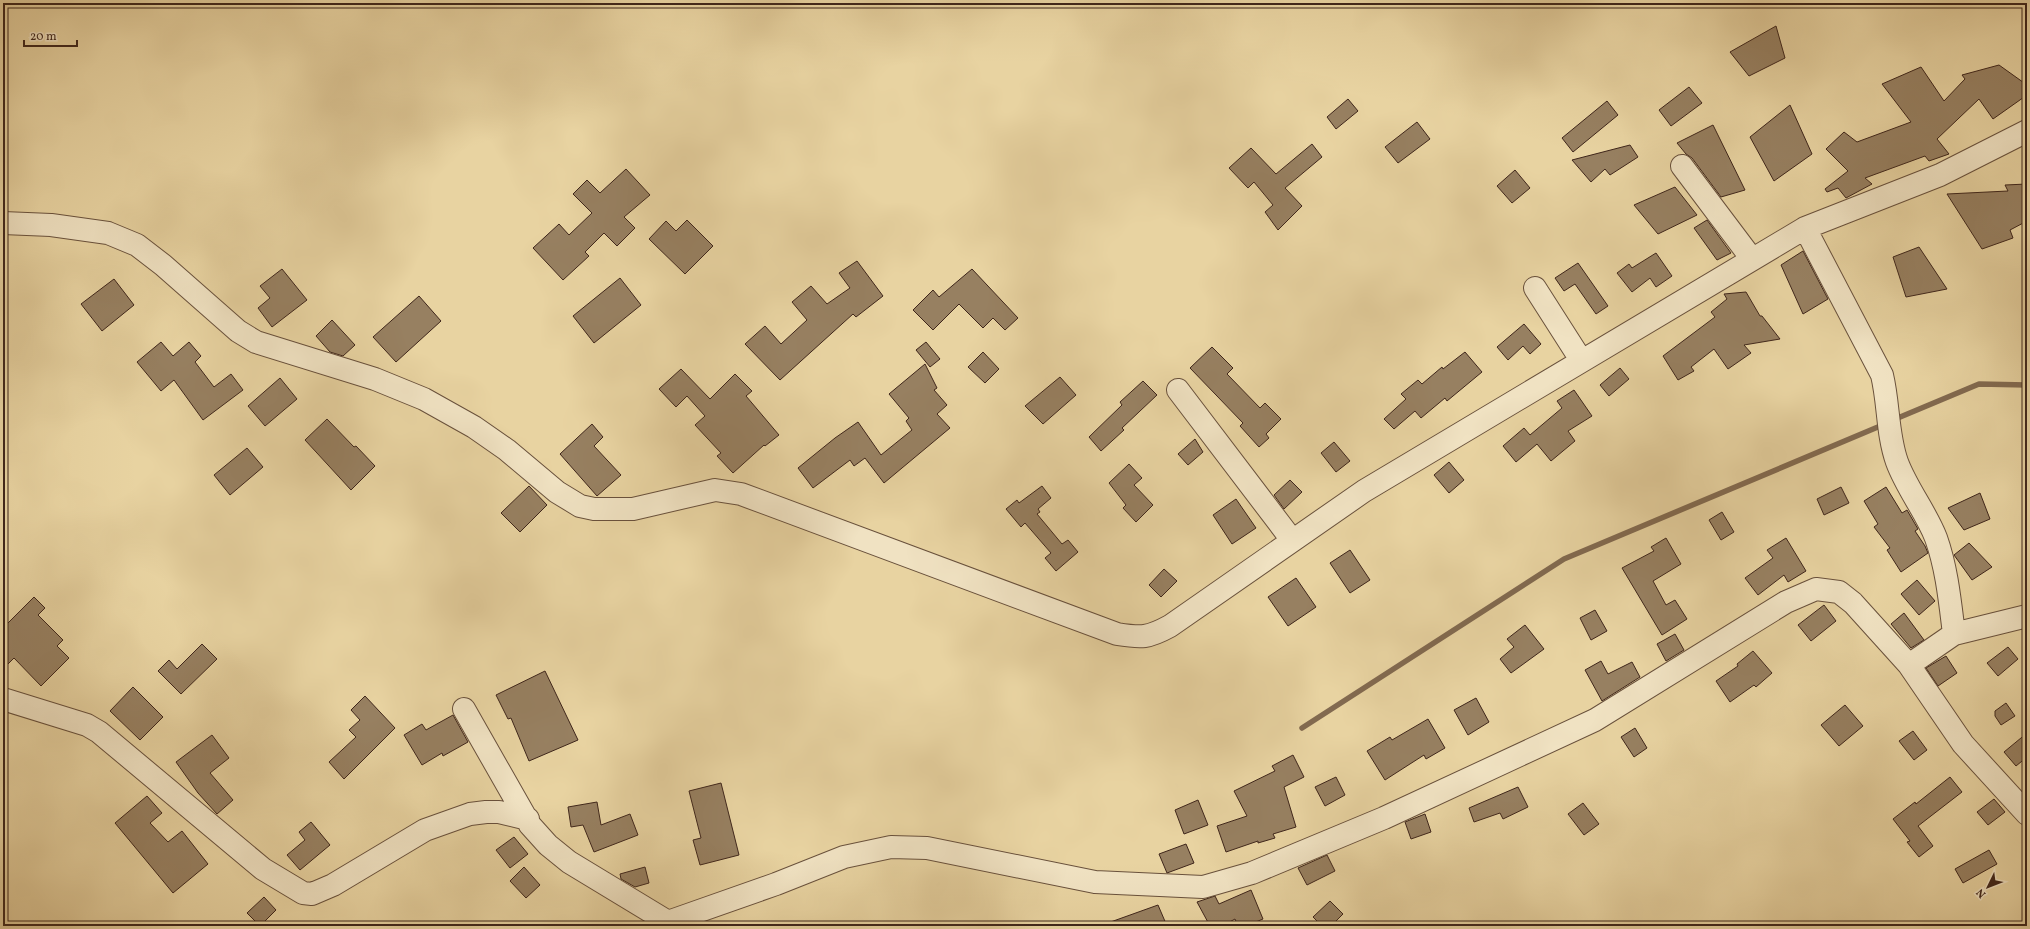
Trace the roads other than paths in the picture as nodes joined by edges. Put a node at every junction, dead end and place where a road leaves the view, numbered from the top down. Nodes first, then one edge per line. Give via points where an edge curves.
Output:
1 (2027, 132) edge
2 (1682, 166) dead end
3 (3, 223) edge
4 (1805, 228) junction
5 (1752, 259) junction
6 (1535, 288) dead end
7 (1581, 360) junction
8 (1178, 390) dead end
9 (1292, 540) junction
10 (2027, 616) edge
11 (1954, 634) junction
12 (1909, 665) junction
13 (3, 699) edge
14 (464, 709) dead end
15 (2027, 814) edge
16 (528, 819) junction
17 (665, 924) edge

1 - 4 street via 1940,175
2 - 5 street
3 - 9 street via 51,224 108,233 137,245 238,332 256,342 375,379 424,399 474,427 507,450 557,492 580,506 594,509 633,509 715,490 741,494 1117,634 1135,637 1151,636 1170,626
4 - 5 street
4 - 11 street via 1882,375 1887,394 1891,442 1906,482 1935,537 1948,585
5 - 7 street
6 - 7 street
7 - 9 street via 1364,490
8 - 9 street
10 - 11 street
11 - 12 street
12 - 15 street via 1963,744
12 - 17 street via 1853,602 1840,592 1816,589 1786,602 1595,720 1384,818 1252,873 1203,887 1095,882 927,848 892,846 844,857
13 - 16 street via 87,725 99,732 263,869 303,893 312,894 333,885 425,830 470,814 499,812
14 - 16 street
16 - 17 street via 548,845 568,862

